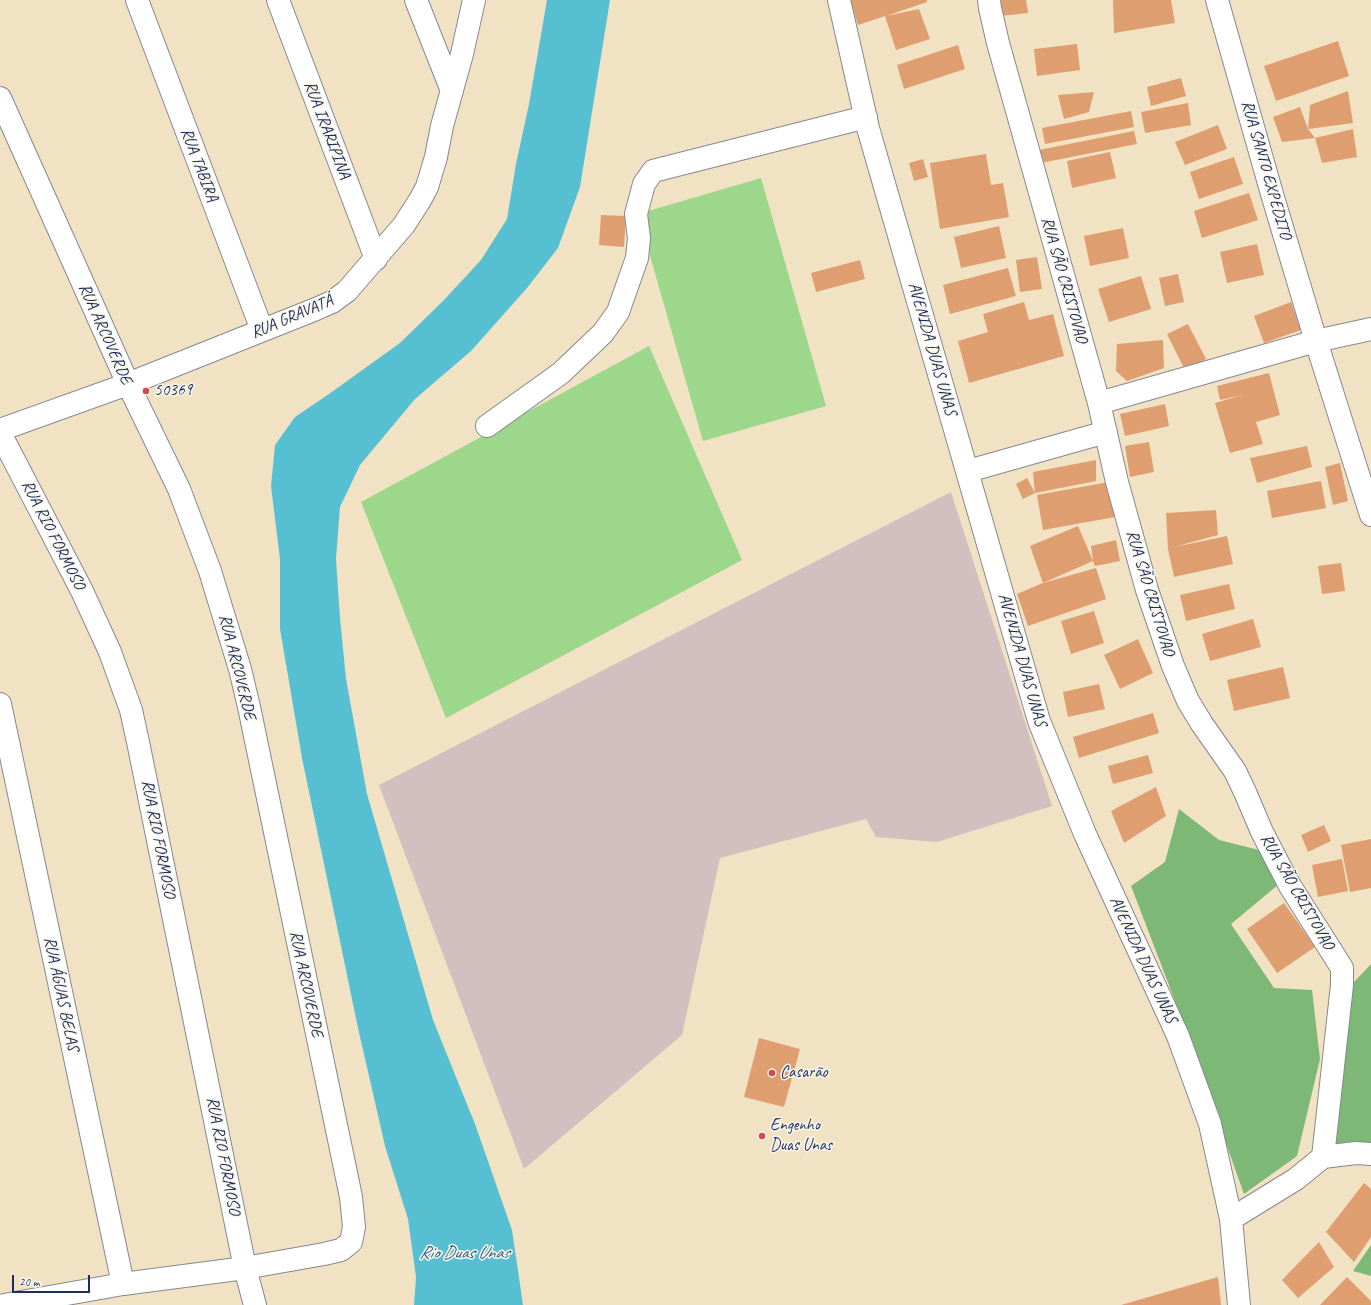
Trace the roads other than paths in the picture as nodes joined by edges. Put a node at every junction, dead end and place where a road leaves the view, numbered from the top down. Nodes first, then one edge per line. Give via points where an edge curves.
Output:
1 (136, 0) edge
2 (278, 0) edge
3 (416, 0) edge
4 (474, 0) edge
5 (839, 0) edge
6 (990, 0) edge
7 (1217, 0) edge
8 (452, 91) junction
9 (0, 98) edge
10 (866, 117) junction
11 (376, 259) junction
12 (1371, 329) edge
13 (262, 330) junction
14 (1316, 341) junction
15 (128, 384) junction
16 (1099, 403) junction
17 (488, 426) dead end
18 (0, 430) edge
19 (1106, 432) junction
20 (0, 433) edge
21 (968, 471) junction
22 (1371, 515) edge
23 (0, 704) edge
24 (1371, 1154) edge
25 (1323, 1157) junction
26 (1231, 1219) junction
27 (245, 1268) junction
28 (123, 1284) junction
29 (4, 1305) edge
30 (256, 1305) edge
31 (1239, 1305) edge

1 - 13 street, RUA TABIRA
2 - 11 street, RUA IRARIPINA
3 - 8 street
4 - 8 street, RUA GRAVATÁ
5 - 10 street, AVENIDA DUAS UNAS
6 - 16 street, RUA SÃO CRISTOVAO via 998,43
7 - 14 street, RUA SANTO EXPEDITO
8 - 11 street, RUA GRAVATÁ via 427,187 404,225
9 - 15 street, RUA ARCOVERDE
10 - 17 street via 653,171 644,184 636,214 639,238 637,258 618,312 603,333 561,373
10 - 21 street, AVENIDA DUAS UNAS
11 - 13 street, RUA GRAVATÁ via 347,291 332,302
12 - 14 street
13 - 15 street, RUA GRAVATÁ
14 - 16 street
14 - 22 street, RUA SANTO EXPEDITO
15 - 18 street, RUA GRAVATÁ
15 - 27 street, RUA ARCOVERDE via 196,530 240,669 351,1197 354,1227 351,1242 341,1250
16 - 19 street, RUA SÃO CRISTOVAO
19 - 21 street
19 - 25 street, RUA SÃO CRISTOVAO via 1147,590 1188,701 1235,772 1290,886 1342,968
20 - 27 street, RUA RIO FORMOSO via 82,591 110,652 130,710 142,758
21 - 26 street, AVENIDA DUAS UNAS via 1039,721 1085,834 1178,1036 1210,1124
23 - 28 street, RUA ÁGUAS BELAS
24 - 25 street
25 - 26 street via 1296,1179
26 - 31 street, AVENIDA DUAS UNAS
27 - 28 street
27 - 30 street, RUA RIO FORMOSO
28 - 29 street

